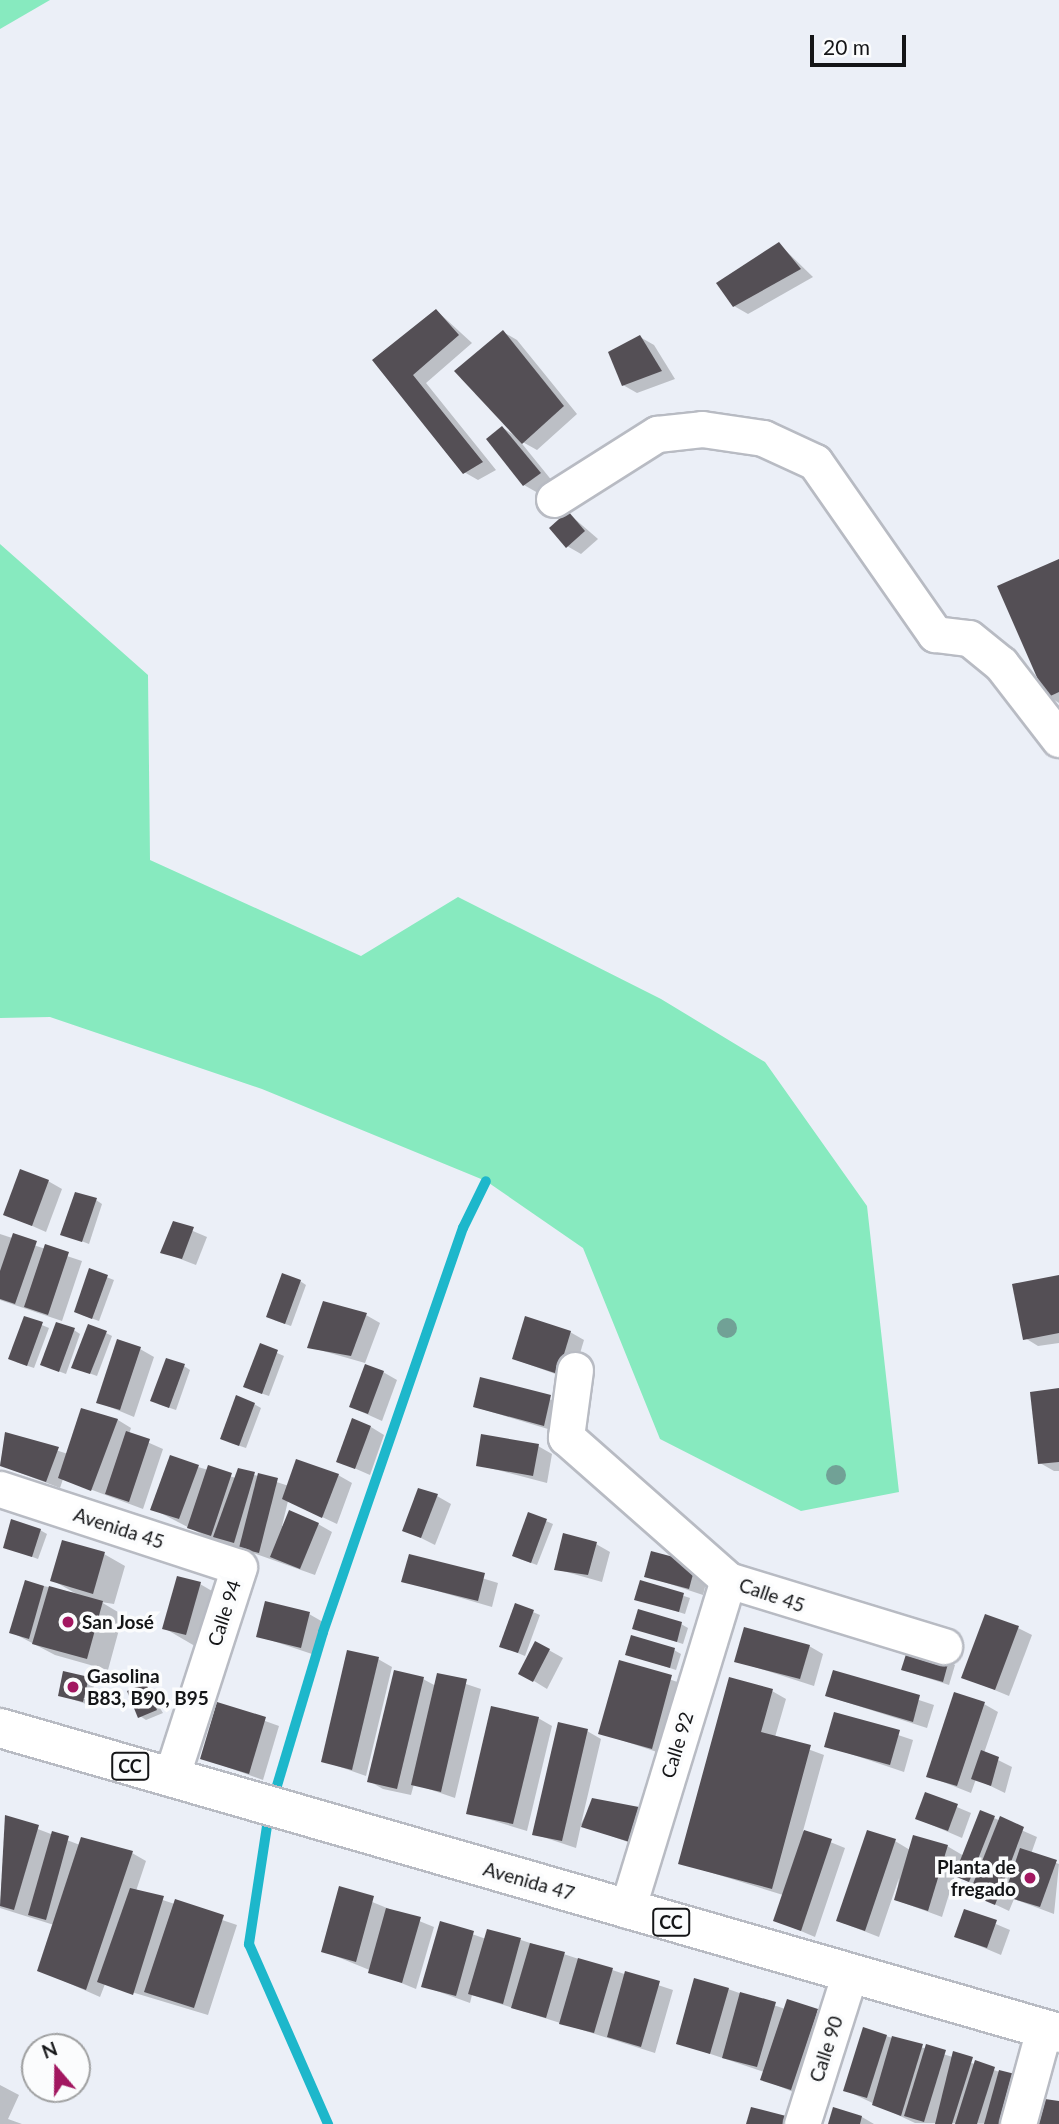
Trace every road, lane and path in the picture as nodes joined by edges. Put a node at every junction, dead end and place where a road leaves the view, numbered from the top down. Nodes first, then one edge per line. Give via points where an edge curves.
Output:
1 (554, 499) dead end
2 (1057, 730) edge
3 (575, 1370) dead end
4 (0, 1489) edge
5 (239, 1567) joint
6 (728, 1580) junction
7 (944, 1646) dead end
8 (0, 1728) edge
9 (171, 1778) junction
10 (627, 1910) junction
11 (850, 1973) junction
12 (1051, 2031) edge
13 (802, 2124) edge
14 (1018, 2124) edge

1 - 2 street via 657,434 702,429 763,438 815,462 935,634 969,638 1001,664
3 - 6 street, Calle 45 via 566,1437
4 - 5 street, Avenida 45
5 - 9 street, Calle 94
6 - 7 street, Calle 45
6 - 10 street, Calle 92
8 - 9 main road, Avenida 47 / CC
9 - 10 main road, Avenida 47 / CC
10 - 11 main road, Avenida 47 / CC
11 - 12 main road, Avenida 47 / CC
11 - 13 street, Calle 90
12 - 14 street

